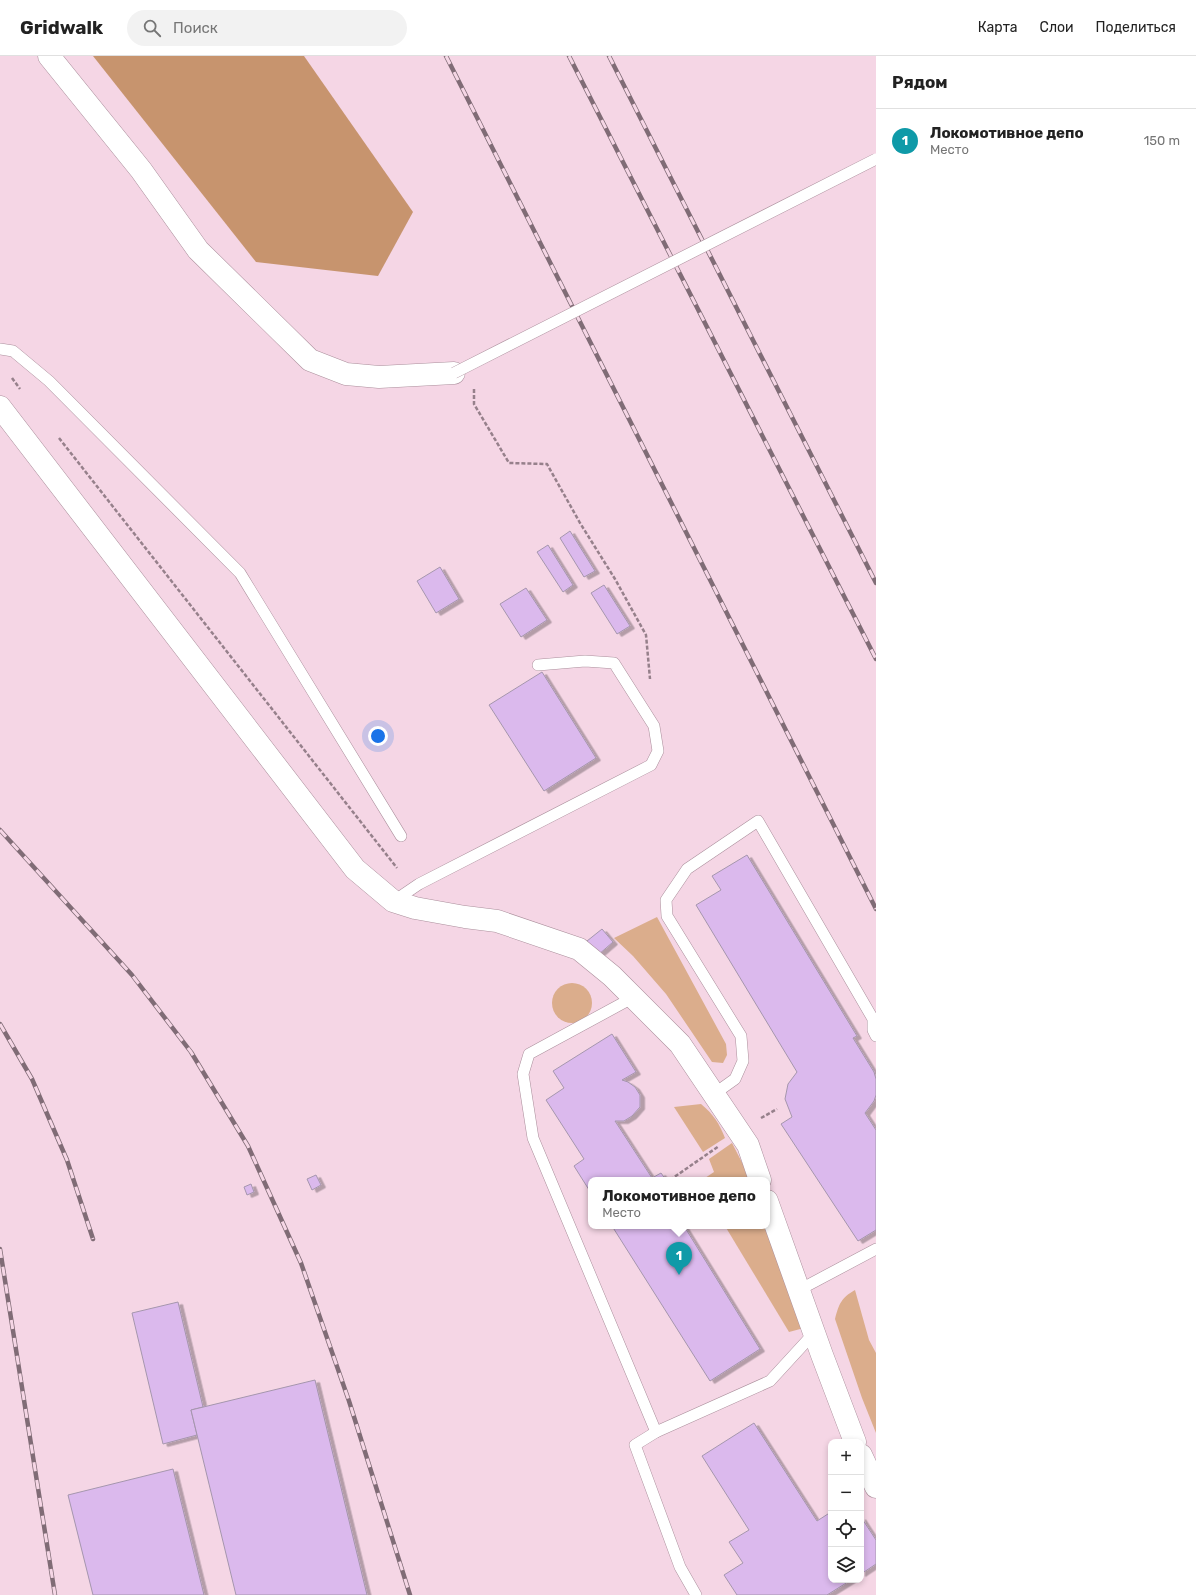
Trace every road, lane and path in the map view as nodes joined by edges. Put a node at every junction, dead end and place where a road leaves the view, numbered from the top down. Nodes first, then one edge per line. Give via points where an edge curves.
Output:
1 (49, 56) edge
2 (876, 159) edge
3 (0, 348) edge
4 (454, 373) joint
5 (10, 376) dead end
6 (25, 394) dead end
7 (474, 404) dead end
8 (0, 408) edge
9 (54, 432) dead end
10 (538, 665) dead end
11 (650, 681) dead end
12 (401, 836) dead end
13 (398, 870) dead end
14 (393, 901) junction
15 (634, 998) junction
16 (876, 1036) edge
17 (714, 1094) junction
18 (759, 1177) edge
19 (770, 1209) edge
20 (876, 1249) edge
21 (799, 1290) junction
22 (814, 1333) junction
23 (656, 1432) junction
24 (854, 1439) edge
25 (864, 1461) edge
26 (876, 1486) edge
27 (696, 1595) edge

1 - 4 street via 141,170 198,250 310,360 346,374 379,377
2 - 4 lane, bridge
3 - 12 lane via 14,352 49,381 240,573
5 - 6 path
7 - 11 path via 509,463 547,464 646,635
8 - 14 street via 355,869
9 - 13 path
10 - 14 lane via 585,661 614,663 654,726 658,751 651,765 419,884
14 - 15 street via 422,909 498,921 579,949
15 - 17 street via 680,1044
15 - 23 lane via 529,1054 523,1074 533,1138
16 - 17 lane via 873,1019 758,821 687,869 666,900 667,916 741,1036 743,1061 735,1079
17 - 18 street via 748,1145
19 - 21 street
20 - 21 lane
21 - 22 street
22 - 23 lane via 770,1381
22 - 24 street
23 - 27 lane via 635,1445 680,1567
25 - 26 street

